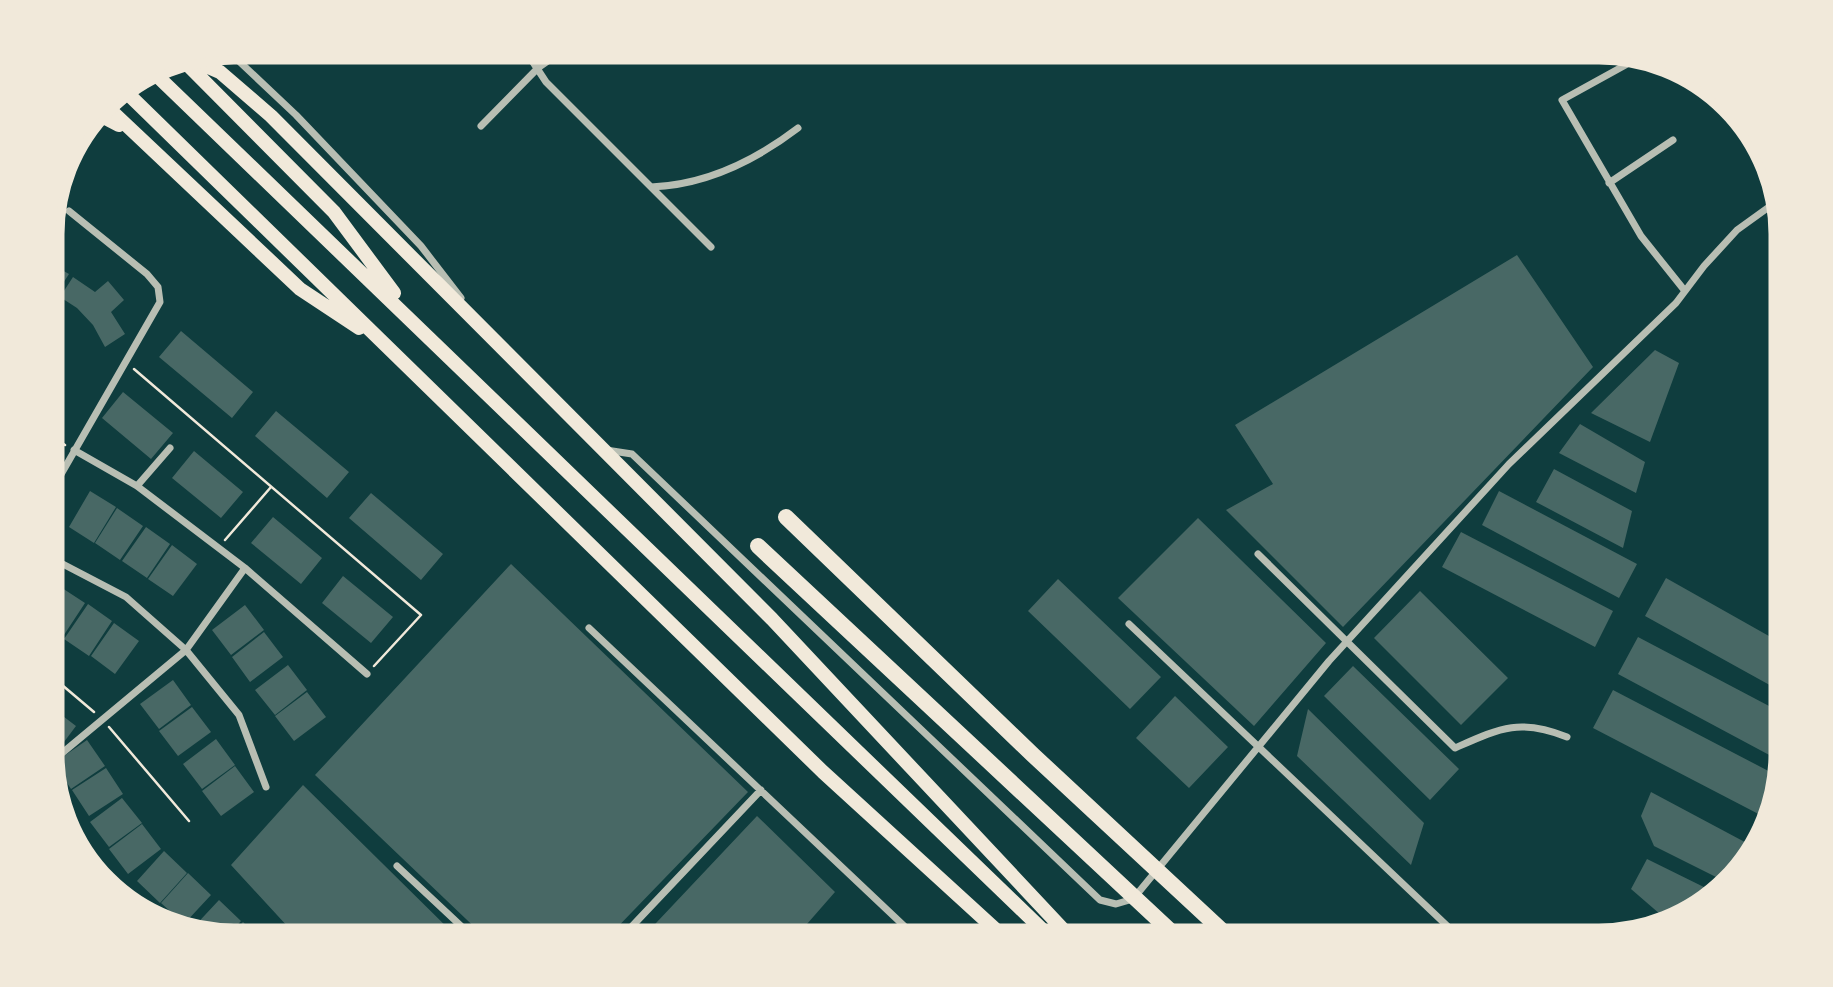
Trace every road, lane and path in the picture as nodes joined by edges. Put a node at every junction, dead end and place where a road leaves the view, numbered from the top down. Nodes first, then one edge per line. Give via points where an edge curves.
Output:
1 (239, 60) edge
2 (532, 60) edge
3 (550, 60) edge
4 (1630, 62) edge
5 (198, 63) edge
6 (191, 65) edge
7 (538, 68) junction
8 (158, 77) edge
9 (128, 94) edge
10 (110, 110) edge
11 (104, 117) edge
12 (481, 126) dead end
13 (798, 128) dead end
14 (133, 132) junction
15 (1673, 139) dead end
16 (1609, 183) junction
17 (651, 187) junction
18 (1771, 205) edge
19 (69, 211) dead end
20 (711, 247) dead end
21 (1685, 291) junction
22 (420, 327) junction
23 (388, 347) junction
24 (126, 362) junction
25 (60, 441) edge
26 (170, 448) dead end
27 (74, 450) junction
28 (60, 476) edge
29 (137, 485) junction
30 (271, 486) junction
31 (786, 517) dead end
32 (758, 546) dead end
33 (218, 548) junction
34 (1258, 554) dead end
35 (59, 562) edge
36 (245, 568) junction
37 (1129, 624) dead end
38 (589, 628) dead end
39 (1347, 642) junction
40 (186, 650) junction
41 (367, 674) joint
42 (59, 683) edge
43 (104, 721) junction
44 (1567, 737) dead end
45 (1258, 746) junction
46 (59, 758) edge
47 (266, 787) dead end
48 (761, 790) junction
49 (189, 821) dead end
50 (397, 866) dead end
51 (993, 927) edge
52 (1041, 927) edge
53 (1061, 927) edge
54 (1165, 927) edge
55 (1218, 927) edge
56 (1449, 927) edge
57 (464, 928) edge
58 (631, 928) edge
59 (906, 928) edge

1 - 45 street via 421,246 503,349 589,439 608,451 632,454 1100,900 1116,904 1133,899
2 - 7 street
3 - 7 street
4 - 16 street via 1562,100
5 - 53 highway via 220,72 271,116 772,619
6 - 22 highway via 334,212
7 - 12 street
7 - 17 street via 546,82
8 - 22 highway
9 - 23 highway
10 - 14 highway
11 - 14 highway
13 - 17 street via 750,162 671,186
14 - 23 highway via 300,289
15 - 16 street
16 - 21 street via 1641,236
17 - 20 street
18 - 21 street via 1737,230
19 - 24 street via 158,287 160,302
21 - 39 street via 1636,345 1509,464
22 - 52 highway
23 - 51 highway via 823,772
24 - 27 street
24 - 30 path
25 - 27 path
26 - 29 street
27 - 28 street
27 - 29 street
29 - 33 street
30 - 33 path
30 - 41 path via 421,615
31 - 55 highway
32 - 54 highway
33 - 36 street
34 - 39 street
35 - 40 street via 126,597
36 - 40 street
36 - 41 street
37 - 45 street
38 - 48 street
39 - 44 street via 1455,748 1493,731 1522,725
39 - 45 street
40 - 43 street
40 - 47 street via 239,715
42 - 43 path
43 - 46 street
43 - 49 path
45 - 56 street
48 - 58 street
48 - 59 street
50 - 57 street

